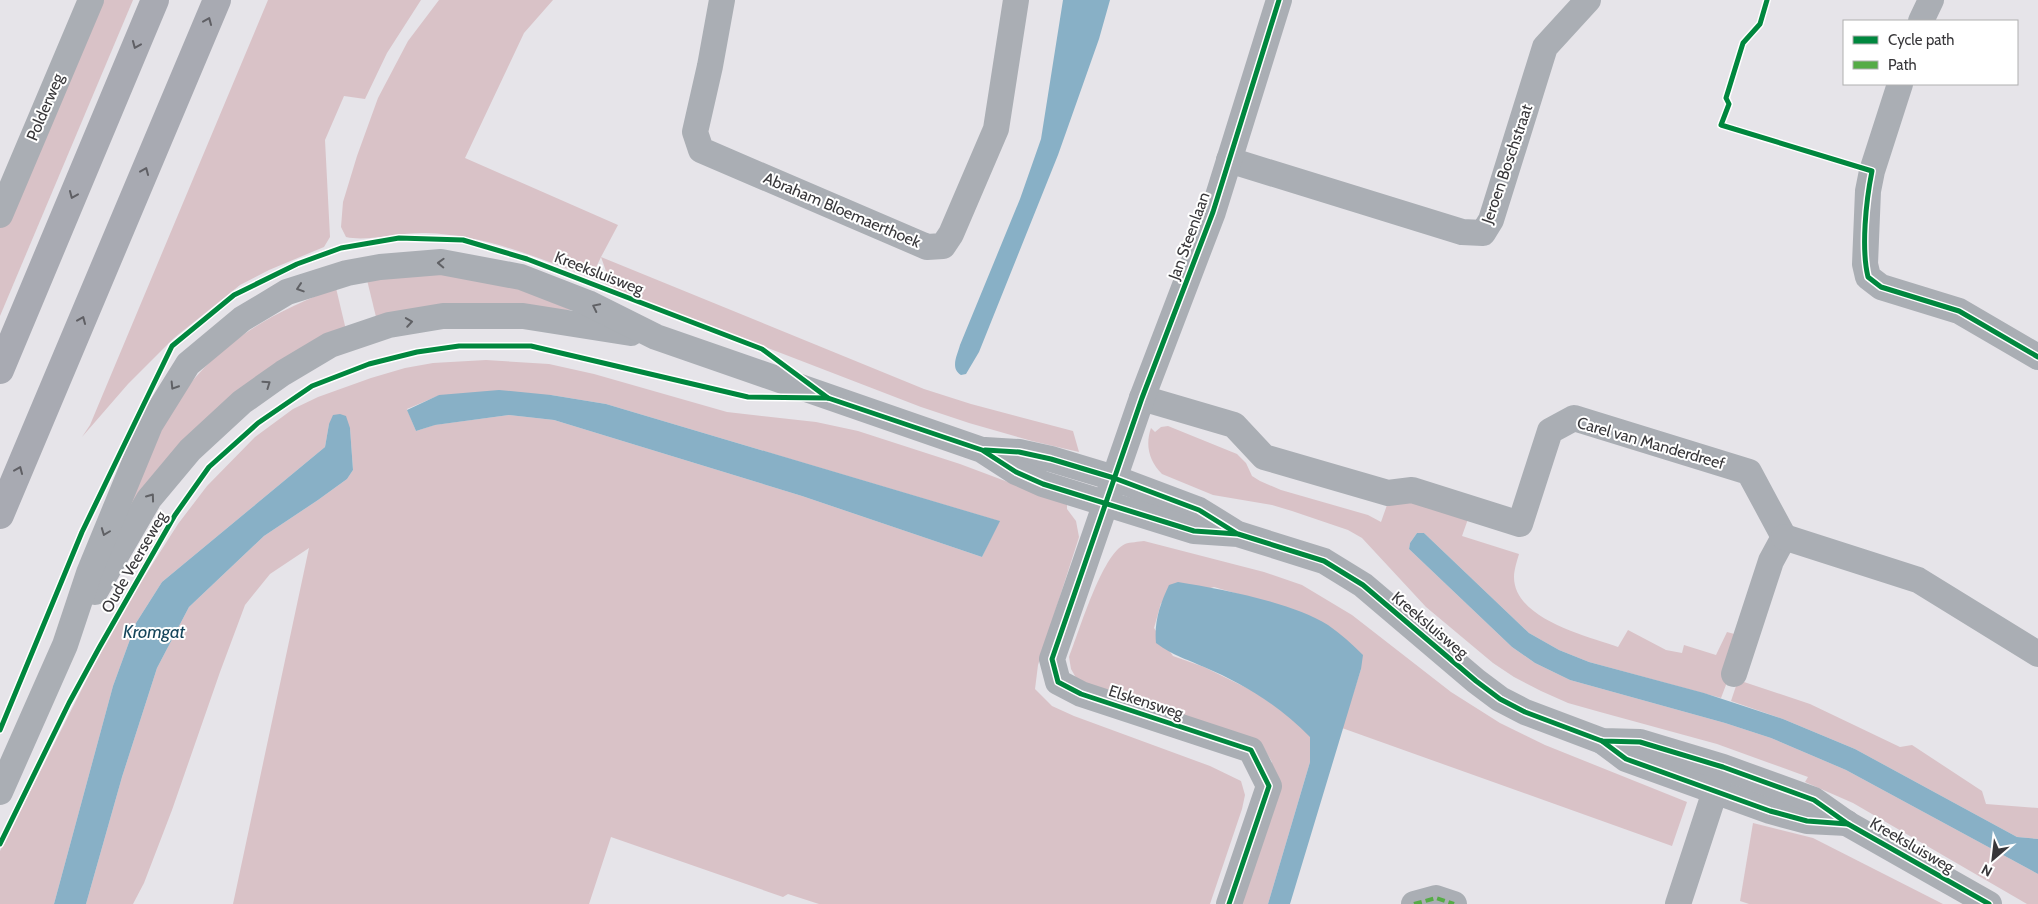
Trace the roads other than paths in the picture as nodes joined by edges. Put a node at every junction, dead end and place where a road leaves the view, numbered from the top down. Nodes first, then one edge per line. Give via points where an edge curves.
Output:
1 (91, 0) edge
2 (155, 0) edge
3 (216, 0) edge
4 (722, 0) edge
5 (1016, 0) edge
6 (1279, 0) edge
7 (1588, 0) edge
8 (1931, 0) edge
9 (1921, 20) edge
10 (1900, 85) edge
11 (1229, 160) junction
12 (0, 215) edge
13 (347, 273) joint
14 (362, 334) joint
15 (656, 336) junction
16 (2038, 357) edge
17 (0, 370) edge
18 (1142, 398) junction
19 (982, 450) junction
20 (1114, 478) junction
21 (1106, 503) junction
22 (0, 515) edge
23 (1238, 534) junction
24 (1784, 537) junction
25 (65, 645) junction
26 (2038, 654) edge
27 (1734, 674) dead end
28 (1602, 741) junction
29 (1723, 767) junction
30 (0, 792) edge
31 (1715, 792) junction
32 (1848, 824) junction
33 (1229, 904) edge
34 (1414, 904) edge
35 (1454, 904) edge
36 (1678, 904) edge
37 (1989, 904) edge

1 - 12 street, Polderweg
2 -> 17 highway
22 -> 3 highway
4 - 5 street, Abraham Bloemaerthoek via 695,132 701,150 927,247 944,246 996,129
6 - 11 street, Jan Steenlaan
7 - 11 street, Jeroen Boschstraat via 1545,47 1491,220 1483,232 1462,232
8 - 9 street
10 - 16 street via 1868,191 1865,264 1868,277 1881,288 1959,311
11 - 18 street, Jan Steenlaan
15 -> 13 street, Kreeksluisweg via 588,303 521,277 477,268 441,262
13 -> 25 street, Oude Veerseweg via 288,292 242,319 188,364 150,425 89,573
14 -> 15 street, Kreeksluisweg via 389,325 443,316 523,316
25 -> 14 street, Oude Veerseweg via 149,499 190,450 242,402 283,372 330,345
15 - 19 street, Kreeksluisweg
18 - 20 street, Jan Steenlaan
18 - 24 street, Carel van Manderdreef via 1234,425 1264,457 1388,493 1412,490 1520,524 1550,431 1574,418 1749,472
19 - 20 street, Kreeksluisweg via 1019,452
19 - 21 street, Kreeksluisweg via 1016,472 1043,484
20 - 21 street, Jan Steenlaan
20 - 23 street, Kreeksluisweg via 1199,510
21 - 23 street, Kreeksluisweg via 1194,531
21 - 33 street, Elskensweg via 1052,658 1058,682 1081,694 1251,750 1269,786
23 - 28 street, Kreeksluisweg via 1324,561 1363,585 1500,699 1525,712
24 - 26 street via 1918,580
24 - 27 street via 1771,561
25 - 30 street, Oude Veerseweg
28 - 29 street, Kreeksluisweg via 1640,742
28 - 31 street, Kreeksluisweg via 1626,759
29 - 31 street
29 - 32 street, Kreeksluisweg via 1814,800
31 - 32 street, Kreeksluisweg via 1807,822
31 - 36 street
32 - 37 street, Kreeksluisweg
34 - 35 street via 1436,898

